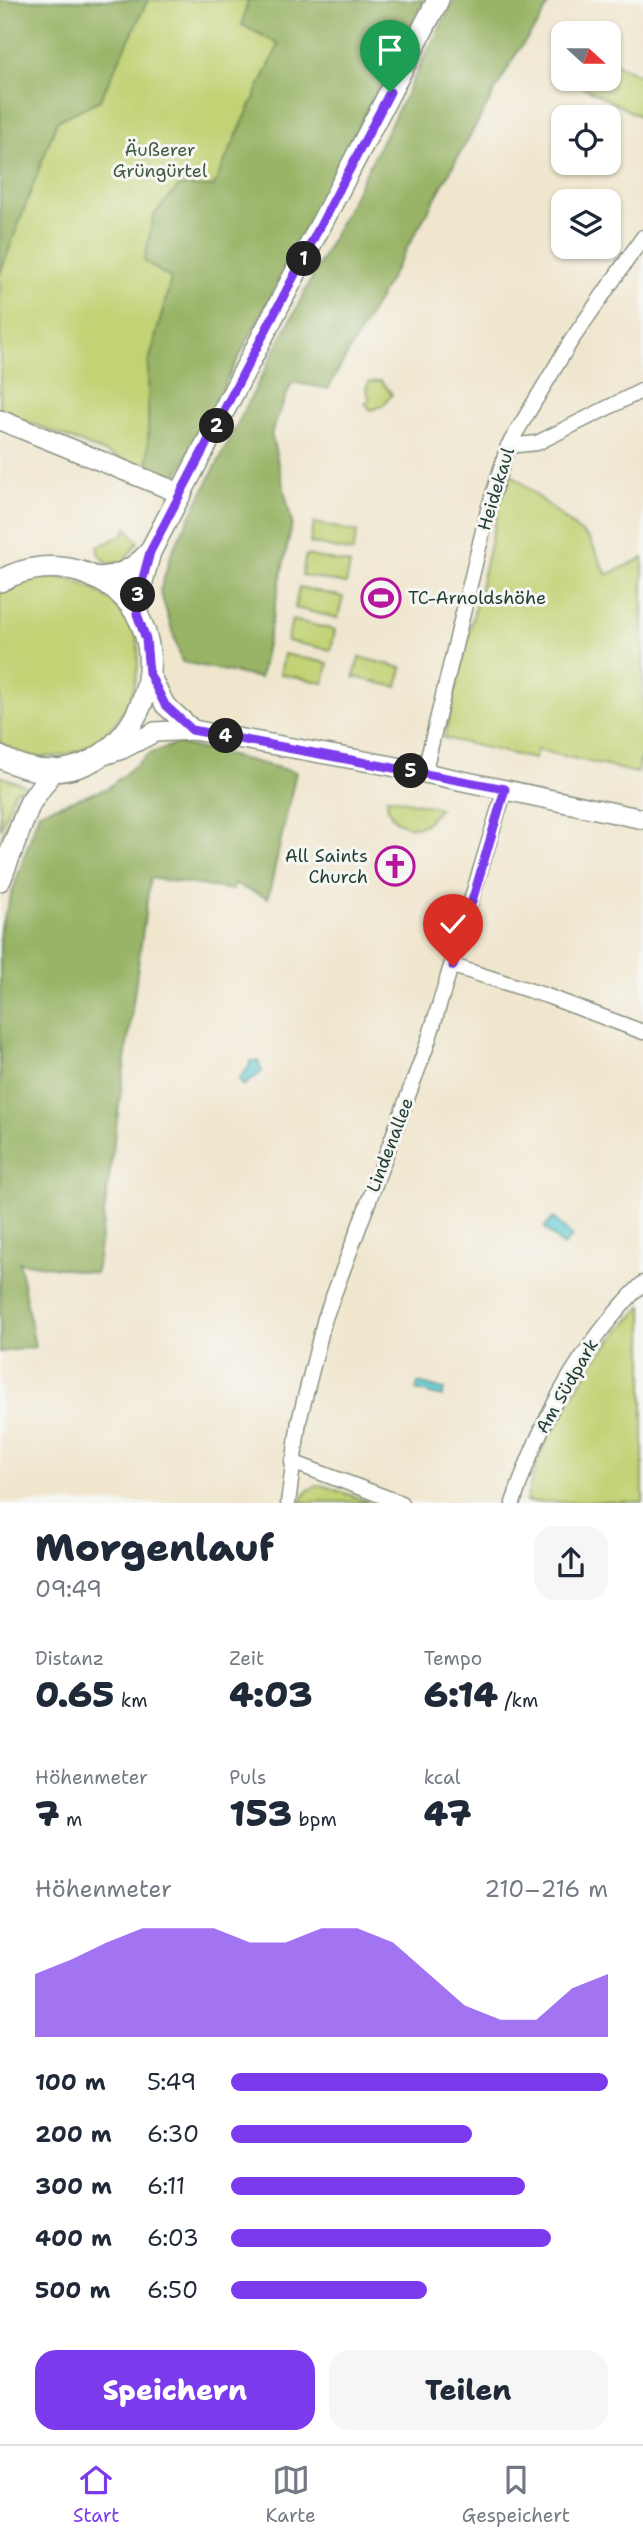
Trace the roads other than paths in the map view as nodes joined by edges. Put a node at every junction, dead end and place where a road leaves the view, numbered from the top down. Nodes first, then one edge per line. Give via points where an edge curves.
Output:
1 (438, 0) edge
2 (643, 237) edge
3 (643, 390) edge
4 (0, 420) edge
5 (508, 446) junction
6 (182, 494) junction
7 (150, 552) junction
8 (95, 578) junction
9 (0, 581) edge
10 (137, 614) junction
11 (149, 673) junction
12 (192, 730) junction
13 (103, 756) junction
14 (0, 757) edge
15 (53, 771) junction
16 (424, 774) junction
17 (505, 789) junction
18 (643, 819) edge
19 (0, 880) edge
20 (453, 966) junction
21 (643, 1032) edge
22 (643, 1283) edge
23 (292, 1462) junction
24 (288, 1503) edge
25 (401, 1503) edge
26 (513, 1503) edge

1 - 6 main road
2 - 5 street, Heidekaul via 571,341
3 - 5 street via 537,443
4 - 6 main road
5 - 16 street, Heidekaul
6 - 7 main road
7 - 8 main road via 126,572
7 - 10 main road
8 - 9 main road via 46,567
8 - 10 main road
10 - 11 main road via 146,639
11 - 12 main road via 165,705
11 - 13 main road via 138,711
12 - 13 main road via 155,732
12 - 16 main road
13 - 15 main road
14 - 15 main road via 24,767
15 - 19 main road via 30,803
16 - 17 main road
17 - 18 main road
17 - 20 street, Lindenallee
20 - 21 street
20 - 23 street, Lindenallee via 334,1291 308,1381
22 - 26 street, Am Südpark via 600,1329 563,1386 530,1453
23 - 24 street, Lindenallee
23 - 25 street

